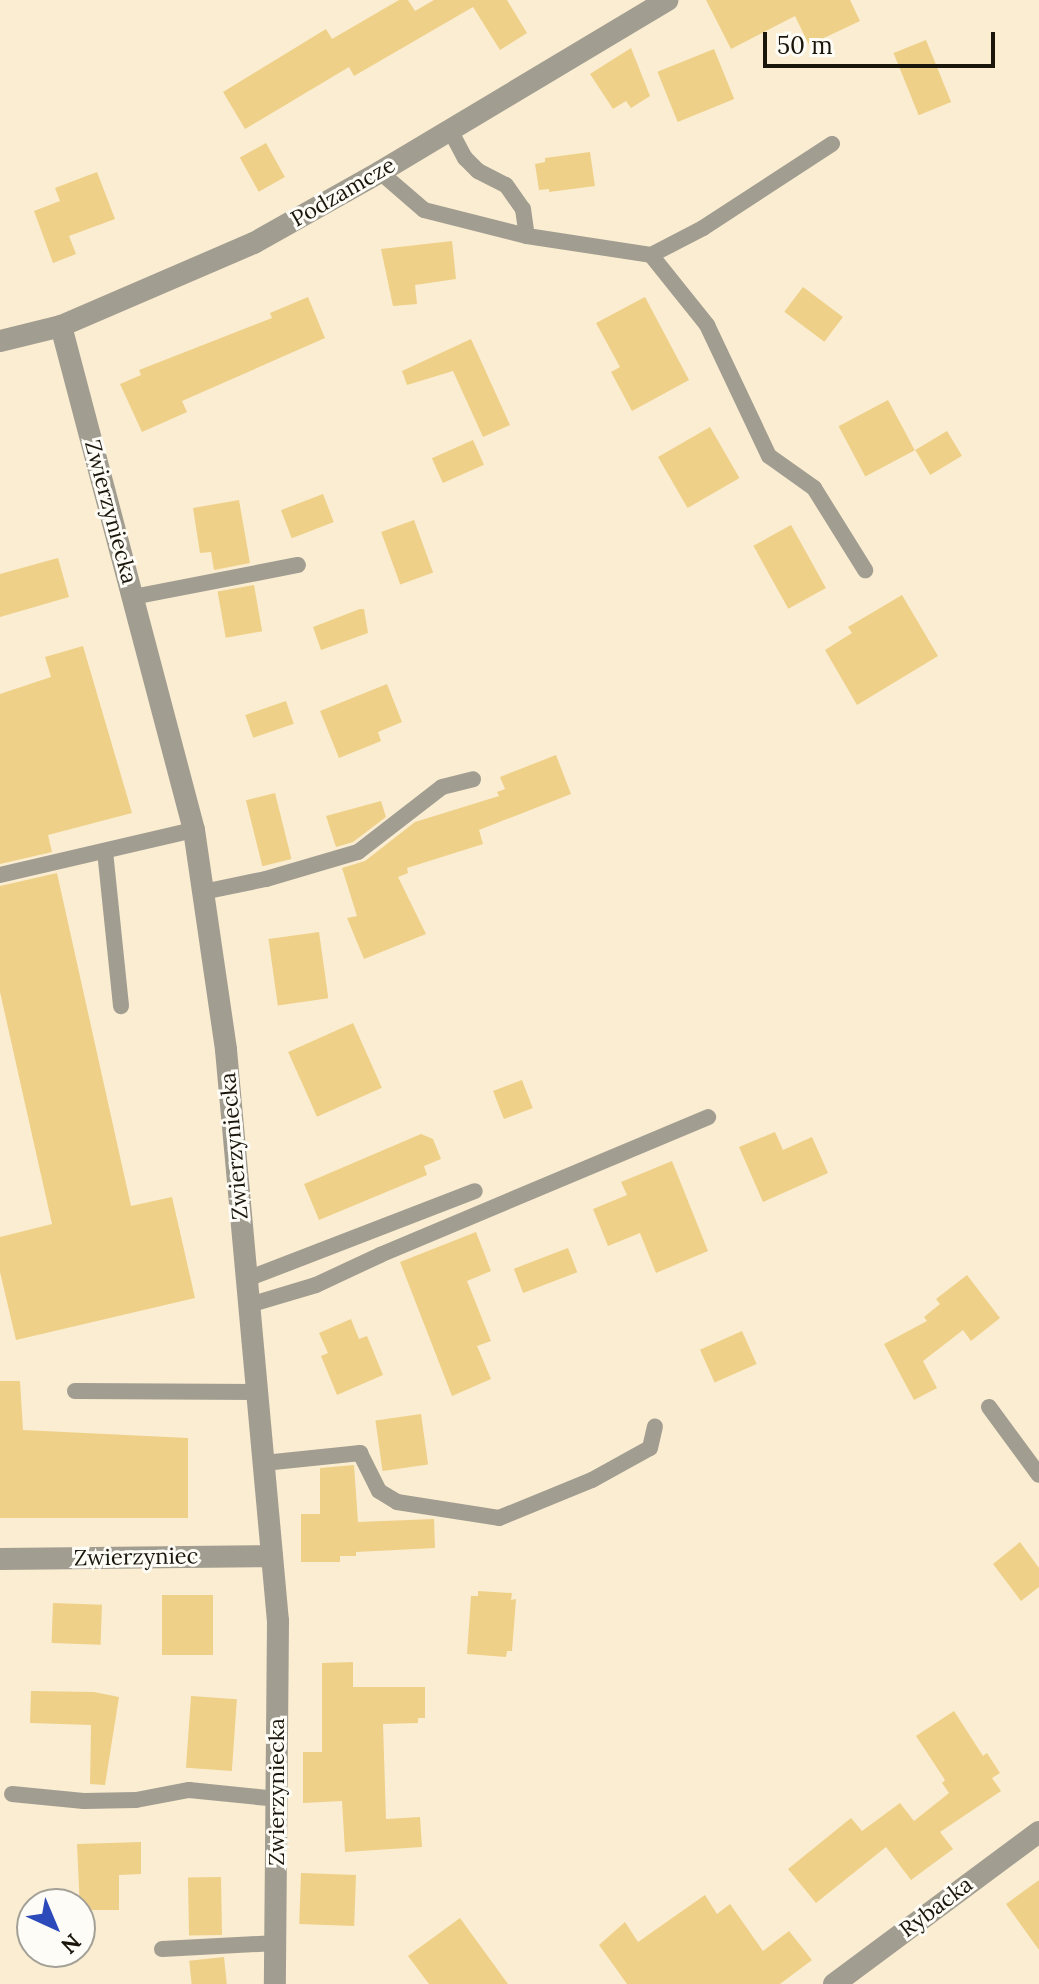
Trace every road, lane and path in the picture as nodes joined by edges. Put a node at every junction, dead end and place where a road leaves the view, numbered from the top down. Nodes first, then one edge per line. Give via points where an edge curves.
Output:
1 (667, 0) edge
2 (450, 130) junction
3 (832, 144) dead end
4 (380, 172) junction
5 (527, 236) junction
6 (651, 255) junction
7 (61, 326) junction
8 (0, 341) edge
9 (298, 565) dead end
10 (865, 570) dead end
11 (133, 597) junction
12 (473, 779) dead end
13 (194, 830) junction
14 (105, 851) junction
15 (0, 875) edge
16 (203, 892) junction
17 (121, 1006) dead end
18 (708, 1117) dead end
19 (475, 1191) dead end
20 (247, 1279) junction
21 (249, 1305) junction
22 (75, 1391) dead end
23 (257, 1392) junction
24 (989, 1407) dead end
25 (655, 1427) dead end
26 (264, 1463) junction
27 (1039, 1475) edge
28 (272, 1556) junction
29 (0, 1559) edge
30 (12, 1794) dead end
31 (277, 1799) junction
32 (1039, 1832) edge
33 (276, 1943) junction
34 (162, 1949) dead end
35 (275, 1984) edge
36 (834, 1984) edge

1 - 2 street, Podzamcze
2 - 4 street, Podzamcze
2 - 5 lane via 478,171 506,185 523,209
3 - 6 lane via 703,228
4 - 5 lane via 424,210
4 - 7 street, Podzamcze via 254,243
5 - 6 lane
6 - 10 lane via 707,325 769,456 814,488
7 - 8 street, Podzamcze
7 - 11 street, Zwierzyniecka
9 - 11 lane
11 - 13 street, Zwierzyniecka
12 - 16 lane via 442,787 358,852
13 - 14 lane
13 - 16 street, Zwierzyniecka
14 - 15 lane
14 - 17 lane
16 - 20 street, Zwierzyniecka via 226,1050
18 - 21 lane via 316,1285
19 - 20 lane
20 - 21 street, Zwierzyniecka
21 - 23 street, Zwierzyniecka
22 - 23 lane
23 - 26 street, Zwierzyniecka
24 - 27 lane
25 - 26 lane via 650,1448 592,1480 499,1518 397,1502 379,1491 360,1453
26 - 28 street, Zwierzyniecka
28 - 29 street, Zwierzyniec
28 - 31 street, Zwierzyniecka via 278,1621
30 - 31 lane via 110,1800 189,1790
31 - 33 street, Zwierzyniecka
32 - 36 street, Rybacka
33 - 34 lane
33 - 35 street, Zwierzyniecka

